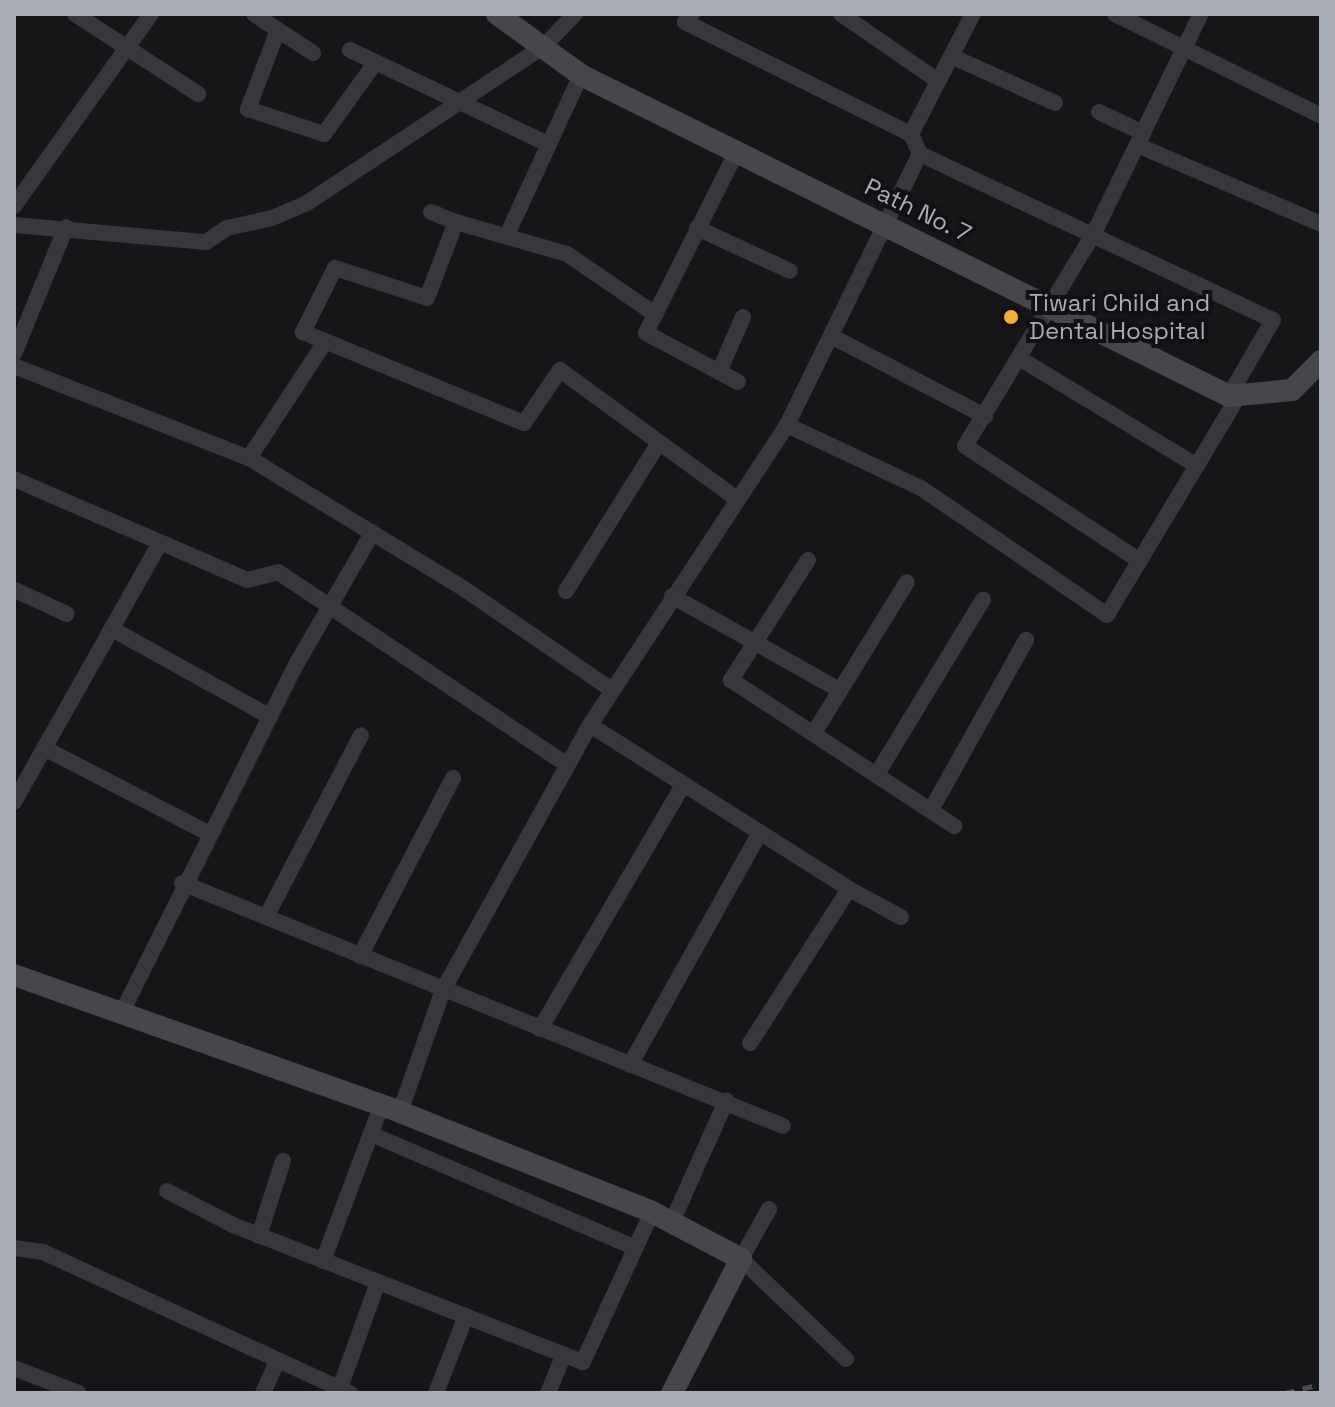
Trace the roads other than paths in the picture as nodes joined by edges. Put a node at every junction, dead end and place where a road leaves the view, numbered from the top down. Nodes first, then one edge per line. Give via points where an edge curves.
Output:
1 (75, 14) edge
2 (151, 14) edge
3 (254, 14) edge
4 (497, 14) edge
5 (575, 14) edge
6 (692, 14) edge
7 (841, 14) edge
8 (973, 14) edge
9 (1115, 14) edge
10 (1201, 14) edge
11 (278, 30) junction
12 (128, 47) junction
13 (543, 47) junction
14 (1184, 49) junction
15 (350, 50) dead end
16 (313, 53) dead end
17 (951, 56) junction
18 (375, 63) junction
19 (581, 75) junction
20 (938, 81) junction
21 (198, 94) dead end
22 (462, 100) junction
23 (1055, 103) dead end
24 (1099, 112) dead end
25 (1321, 116) edge
26 (911, 134) junction
27 (1140, 139) junction
28 (546, 143) junction
29 (920, 154) junction
30 (735, 155) junction
31 (14, 206) edge
32 (431, 212) dead end
33 (884, 220) junction
34 (456, 222) junction
35 (1321, 224) edge
36 (14, 225) edge
37 (66, 227) junction
38 (697, 228) junction
39 (507, 235) junction
40 (1093, 235) junction
41 (790, 271) dead end
42 (1047, 304) junction
43 (655, 314) junction
44 (743, 317) dead end
45 (831, 336) junction
46 (323, 345) junction
47 (14, 354) edge
48 (1019, 358) junction
49 (1321, 361) edge
50 (14, 366) edge
51 (719, 372) junction
52 (738, 382) dead end
53 (1234, 396) junction
54 (985, 416) junction
55 (787, 425) junction
56 (659, 443) junction
57 (249, 458) junction
58 (1197, 466) junction
59 (14, 479) edge
60 (737, 499) junction
61 (373, 532) junction
62 (159, 545) junction
63 (808, 560) dead end
64 (1140, 561) junction
65 (907, 582) dead end
66 (14, 591) edge
67 (566, 591) dead end
68 (672, 596) junction
69 (983, 600) dead end
70 (327, 608) junction
71 (67, 614) dead end
72 (112, 629) junction
73 (1026, 640) dead end
74 (756, 642) junction
75 (838, 689) junction
76 (612, 690) junction
77 (269, 716) junction
78 (590, 725) junction
79 (814, 733) junction
80 (361, 735) dead end
81 (44, 748) junction
82 (567, 765) junction
83 (877, 774) junction
84 (453, 778) dead end
85 (684, 784) junction
86 (14, 802) edge
87 (931, 810) junction
88 (954, 826) dead end
89 (760, 832) junction
90 (208, 833) junction
91 (182, 883) junction
92 (849, 889) junction
93 (266, 917) junction
94 (901, 917) dead end
95 (360, 956) junction
96 (14, 975) edge
97 (443, 990) junction
98 (122, 1012) junction
99 (540, 1029) junction
100 (750, 1043) dead end
101 (630, 1065) junction
102 (726, 1101) junction
103 (390, 1110) junction
104 (783, 1126) dead end
105 (371, 1134) junction
106 (283, 1161) dead end
107 (167, 1191) dead end
108 (769, 1209) dead end
109 (662, 1217) junction
110 (259, 1236) junction
111 (634, 1247) junction
112 (14, 1248) edge
113 (741, 1259) junction
114 (323, 1261) junction
115 (378, 1282) junction
116 (466, 1316) junction
117 (564, 1354) junction
118 (846, 1359) dead end
119 (278, 1360) junction
120 (14, 1368) edge
121 (345, 1391) edge
122 (78, 1393) edge
123 (263, 1393) edge
124 (436, 1393) edge
125 (548, 1393) edge
126 (672, 1393) edge

1 - 12 street
2 - 12 street
3 - 11 street
4 - 13 street, Path No. 7
5 - 13 street
6 - 26 street via 685,22
7 - 20 street
8 - 17 street
9 - 14 street
10 - 14 street
11 - 16 street
11 - 18 street via 246,107 321,134
12 - 21 street
12 - 31 street
13 - 19 street, Path No. 7
13 - 22 street
14 - 25 street
14 - 27 street
15 - 18 street
17 - 20 street
17 - 23 street
18 - 22 street
19 - 28 street
19 - 30 street, Path No. 7
20 - 26 street
22 - 28 street
22 - 37 street via 307,203 227,228 206,242
24 - 27 street
26 - 29 street
27 - 35 street
27 - 40 street
28 - 39 street
29 - 33 street
29 - 40 street
30 - 33 street, Path No. 7
30 - 38 street
32 - 34 street
33 - 42 street, Path No. 7
33 - 45 street
34 - 39 street
34 - 46 street via 427,298 335,268 303,332
36 - 37 street
37 - 47 street
38 - 41 street
38 - 43 street
39 - 43 street via 567,254
40 - 42 street
40 - 53 street via 1273,320
42 - 48 street
42 - 53 street, Path No. 7
43 - 51 street via 646,333
44 - 51 street
45 - 54 street
45 - 55 street
46 - 56 street via 524,423 560,370
46 - 57 street
48 - 54 street
48 - 58 street
49 - 53 street via 1292,390
50 - 57 street
51 - 52 street
53 - 58 street
54 - 64 street via 965,446
55 - 60 street
55 - 64 street via 921,488 1107,615
56 - 60 street
56 - 67 street
57 - 61 street
58 - 64 street
59 - 62 street
60 - 68 street
61 - 70 street
61 - 76 street
62 - 70 street via 247,580 278,572
62 - 72 street
63 - 74 street
65 - 75 street
66 - 71 street
68 - 74 street
68 - 76 street
69 - 83 street
70 - 77 street
70 - 82 street
72 - 77 street
72 - 81 street
73 - 87 street
74 - 75 street
74 - 79 street via 731,680
75 - 79 street
76 - 78 street
77 - 90 street
78 - 82 street
78 - 85 street
79 - 83 street
80 - 93 street
81 - 86 street
81 - 90 street
82 - 97 street
83 - 87 street
84 - 95 street
85 - 89 street
85 - 99 street
87 - 88 street
89 - 92 street
89 - 101 street
90 - 91 street
91 - 93 street
91 - 98 street
92 - 94 street
92 - 100 street
93 - 95 street
95 - 97 street
96 - 98 street
97 - 99 street
97 - 103 street
98 - 103 street
99 - 101 street
101 - 102 street
102 - 104 street
102 - 109 street
103 - 105 street
103 - 109 street
105 - 111 street
105 - 114 street
106 - 110 street
107 - 110 street
108 - 113 street
109 - 111 street
109 - 113 street
110 - 114 street
111 - 117 street via 583,1362
112 - 119 street via 43,1252
113 - 118 street
113 - 126 street
114 - 115 street
115 - 116 street
115 - 121 street
116 - 117 street
116 - 124 street
117 - 125 street
119 - 121 street
119 - 123 street
120 - 122 street

